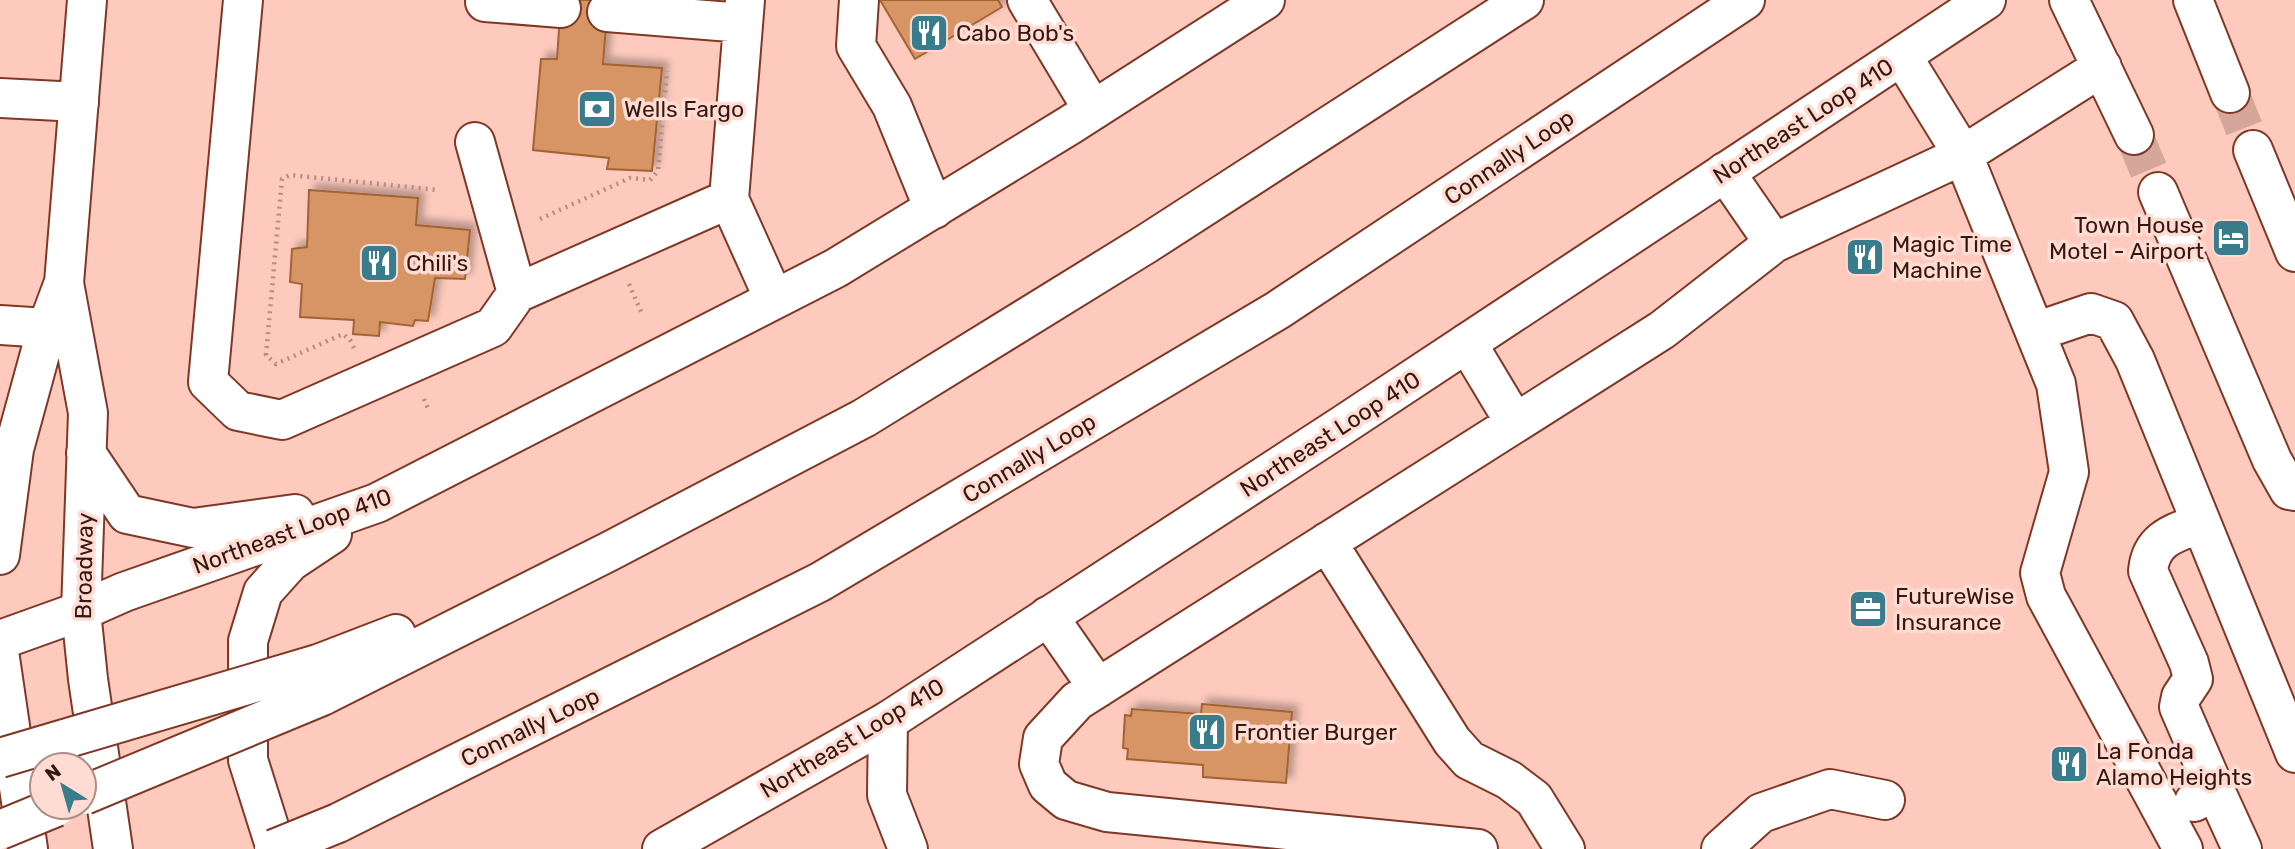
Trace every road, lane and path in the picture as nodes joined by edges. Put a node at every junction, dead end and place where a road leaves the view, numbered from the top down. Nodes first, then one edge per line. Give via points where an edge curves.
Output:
1 (87, 0) edge
2 (243, 0) edge
3 (859, 0) edge
4 (1027, 0) edge
5 (1265, 0) edge
6 (1524, 0) edge
7 (1745, 0) edge
8 (1986, 0) edge
9 (2069, 0) edge
10 (2193, 0) edge
11 (485, 2) edge
12 (561, 8) dead end
13 (607, 12) dead end
14 (744, 12) edge
15 (1902, 56) junction
16 (2102, 67) junction
17 (667, 71) dead end
18 (2230, 93) tunnel mouth
19 (0, 97) edge
20 (79, 102) junction
21 (1093, 110) junction
22 (2134, 135) tunnel mouth
23 (475, 142) dead end
24 (2253, 150) tunnel mouth
25 (1963, 155) junction
26 (1725, 173) junction
27 (438, 190) dead end
28 (2158, 192) tunnel mouth
29 (729, 199) junction
30 (934, 209) junction
31 (540, 219) dead end
32 (1774, 243) junction
33 (2295, 252) edge
34 (626, 278) dead end
35 (64, 283) junction
36 (517, 293) junction
37 (774, 299) junction
38 (643, 316) dead end
39 (0, 325) edge
40 (47, 328) junction
41 (2035, 332) junction
42 (1467, 343) junction
43 (358, 356) dead end
44 (1515, 423) junction
45 (86, 453) junction
46 (6, 467) edge
47 (2295, 492) edge
48 (377, 503) junction
49 (2201, 523) junction
50 (1327, 542) junction
51 (0, 555) edge
52 (81, 611) junction
53 (1048, 616) junction
54 (0, 640) edge
55 (0, 658) edge
56 (320, 680) junction
57 (1098, 688) junction
58 (888, 720) junction
59 (2295, 753) edge
60 (0, 758) edge
61 (98, 788) edge
62 (2215, 790) junction
63 (1885, 800) dead end
64 (28, 818) edge
65 (0, 830) edge
66 (2175, 833) edge
67 (1286, 839) edge
68 (28, 849) edge
69 (113, 849) edge
70 (275, 849) edge
71 (662, 849) edge
72 (908, 849) edge
73 (1478, 849) edge
74 (1565, 849) edge
75 (1721, 849) edge
76 (2242, 849) edge

1 - 20 main road, Broadway
2 - 36 main road via 208,382 238,411 282,420 493,327
3 - 30 main road via 856,46 892,106
4 - 21 main road
5 - 21 main road, Northeast Loop 410
6 - 56 main road via 1146,244 864,418 610,551
7 - 70 main road, Connally Loop, bridge via 1278,310 820,582 338,823
8 - 15 main road, Northeast Loop 410
9 - 16 main road
10 - 18 main road
11 - 12 main road
13 - 14 main road
14 - 29 main road
15 - 25 main road
15 - 26 main road, Northeast Loop 410
16 - 22 main road
16 - 25 main road
17 - 31 path via 655,177 630,178
19 - 20 main road
20 - 35 main road, Broadway
21 - 30 main road, Northeast Loop 410
23 - 36 main road
24 - 33 main road
25 - 32 main road
25 - 41 main road
26 - 32 main road
26 - 42 main road, Northeast Loop 410
27 - 43 path via 290,174 282,179 266,355 276,364 343,334
28 - 47 main road via 2273,460 2289,491
29 - 36 main road
29 - 37 main road
30 - 37 main road, Northeast Loop 410
32 - 44 main road via 1661,330
34 - 38 path
35 - 40 main road, Broadway
35 - 45 main road, Broadway via 88,413
37 - 48 main road, Northeast Loop 410
39 - 40 main road
40 - 46 main road, Broadway
41 - 49 main road via 2091,313 2114,321 2135,360
41 - 66 main road via 2056,384 2069,472 2040,573 2046,596
42 - 44 main road
42 - 53 main road, Northeast Loop 410
44 - 50 main road
45 - 48 main road via 127,514 193,528
45 - 52 main road, Broadway
46 - 51 main road, Broadway
48 - 52 main road, Northeast Loop 410
48 - 70 main road via 290,562 263,592 248,641 248,760
49 - 59 main road
49 - 62 main road via 2157,544 2148,570 2189,663 2193,679 2179,707
50 - 57 main road
50 - 74 main road via 1452,741 1469,760 1534,799
52 - 54 main road, Northeast Loop 410
52 - 69 main road, Broadway
53 - 57 main road
53 - 58 main road, Northeast Loop 410
55 - 68 main road
56 - 60 main road, bridge
56 - 61 main road, bridge
57 - 67 main road via 1077,701 1043,738 1039,764 1048,785 1066,800 1107,812
58 - 71 main road, Northeast Loop 410
58 - 72 main road via 887,795
62 - 66 main road
62 - 76 main road
63 - 75 main road via 1830,789 1760,813
64 - 65 main road, bridge
67 - 73 main road

